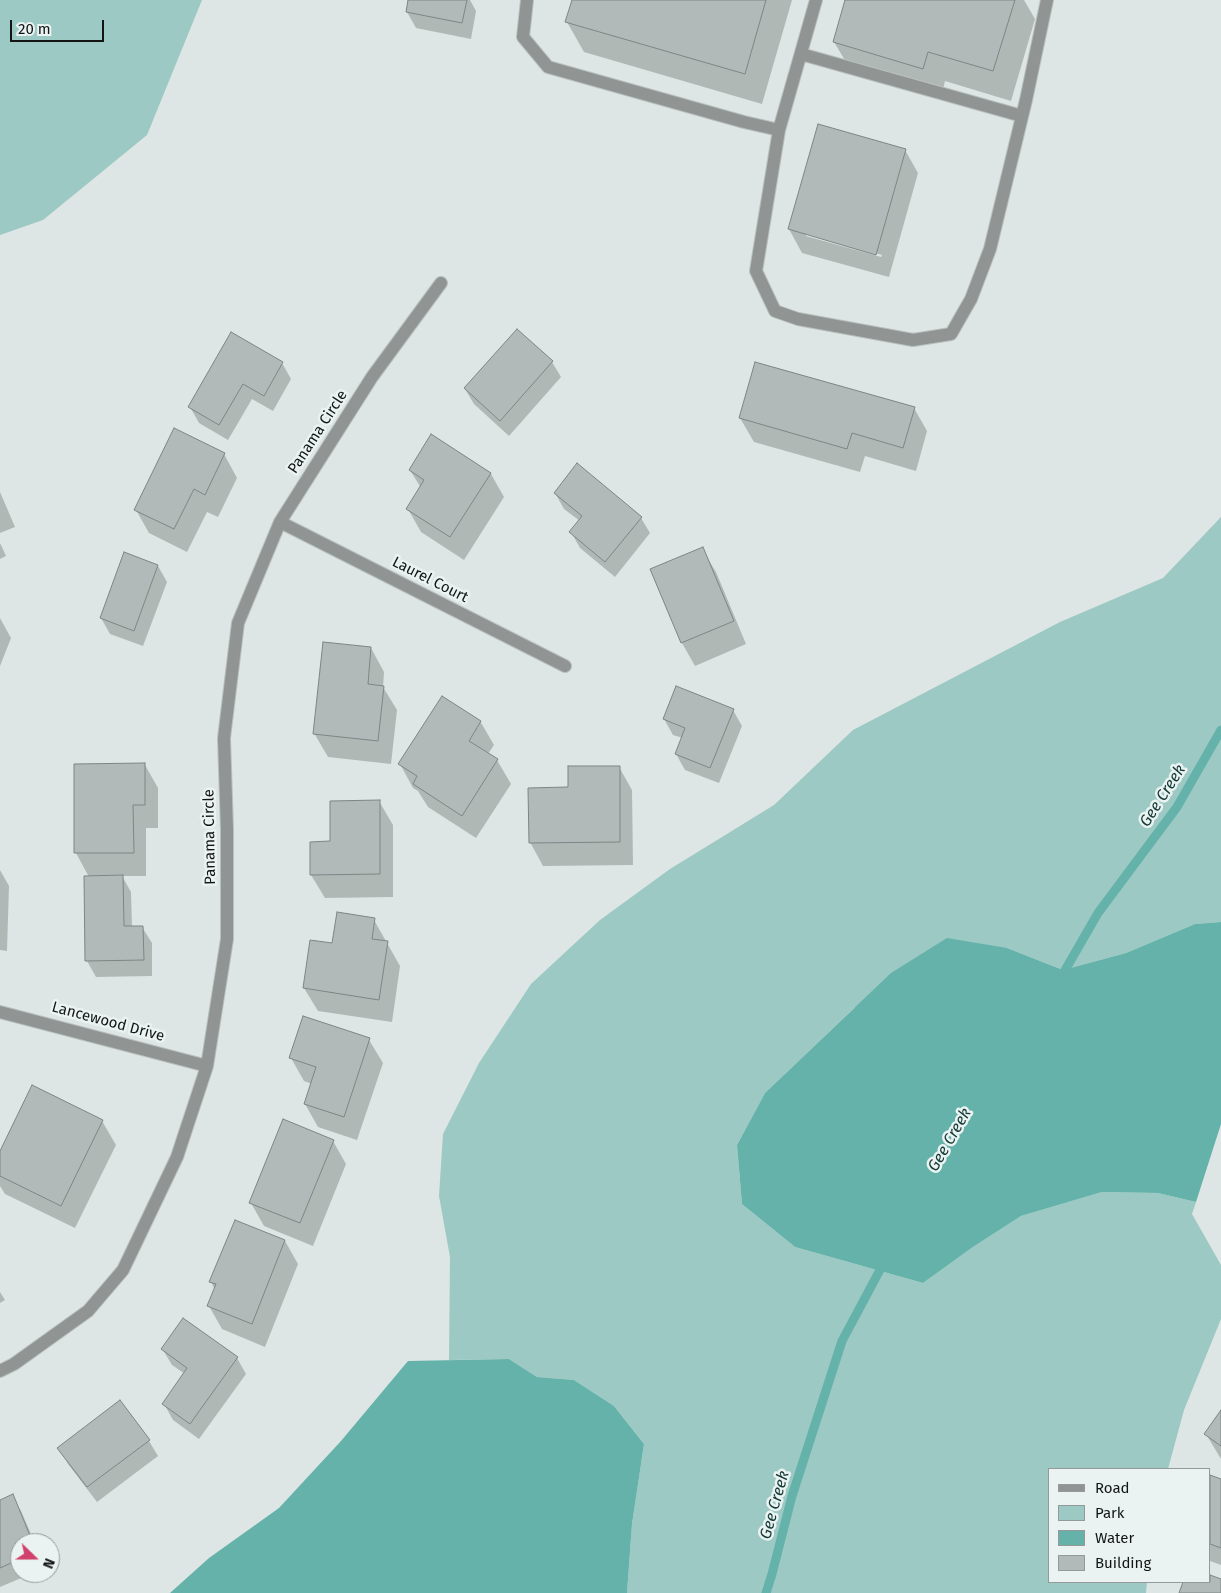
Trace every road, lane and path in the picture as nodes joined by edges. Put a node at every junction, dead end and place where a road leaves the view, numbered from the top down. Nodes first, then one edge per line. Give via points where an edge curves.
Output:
1 (527, 0) edge
2 (816, 0) edge
3 (1047, 0) edge
4 (801, 54) junction
5 (1022, 116) junction
6 (779, 130) junction
7 (441, 283) dead end
8 (280, 522) junction
9 (565, 666) dead end
10 (0, 1012) edge
11 (207, 1066) junction
12 (0, 1371) edge

1 - 6 street via 523,37 548,67
2 - 4 street
3 - 5 street
4 - 5 street
4 - 6 street
5 - 6 street via 990,249 971,299 951,334 913,340 798,320 776,310 756,271
7 - 8 street, Panama Circle via 372,378
8 - 9 street, Laurel Court
8 - 11 street, Panama Circle via 238,623 224,738 227,939
10 - 11 street, Lancewood Drive
11 - 12 street, Panama Circle via 177,1156 123,1270 88,1311

